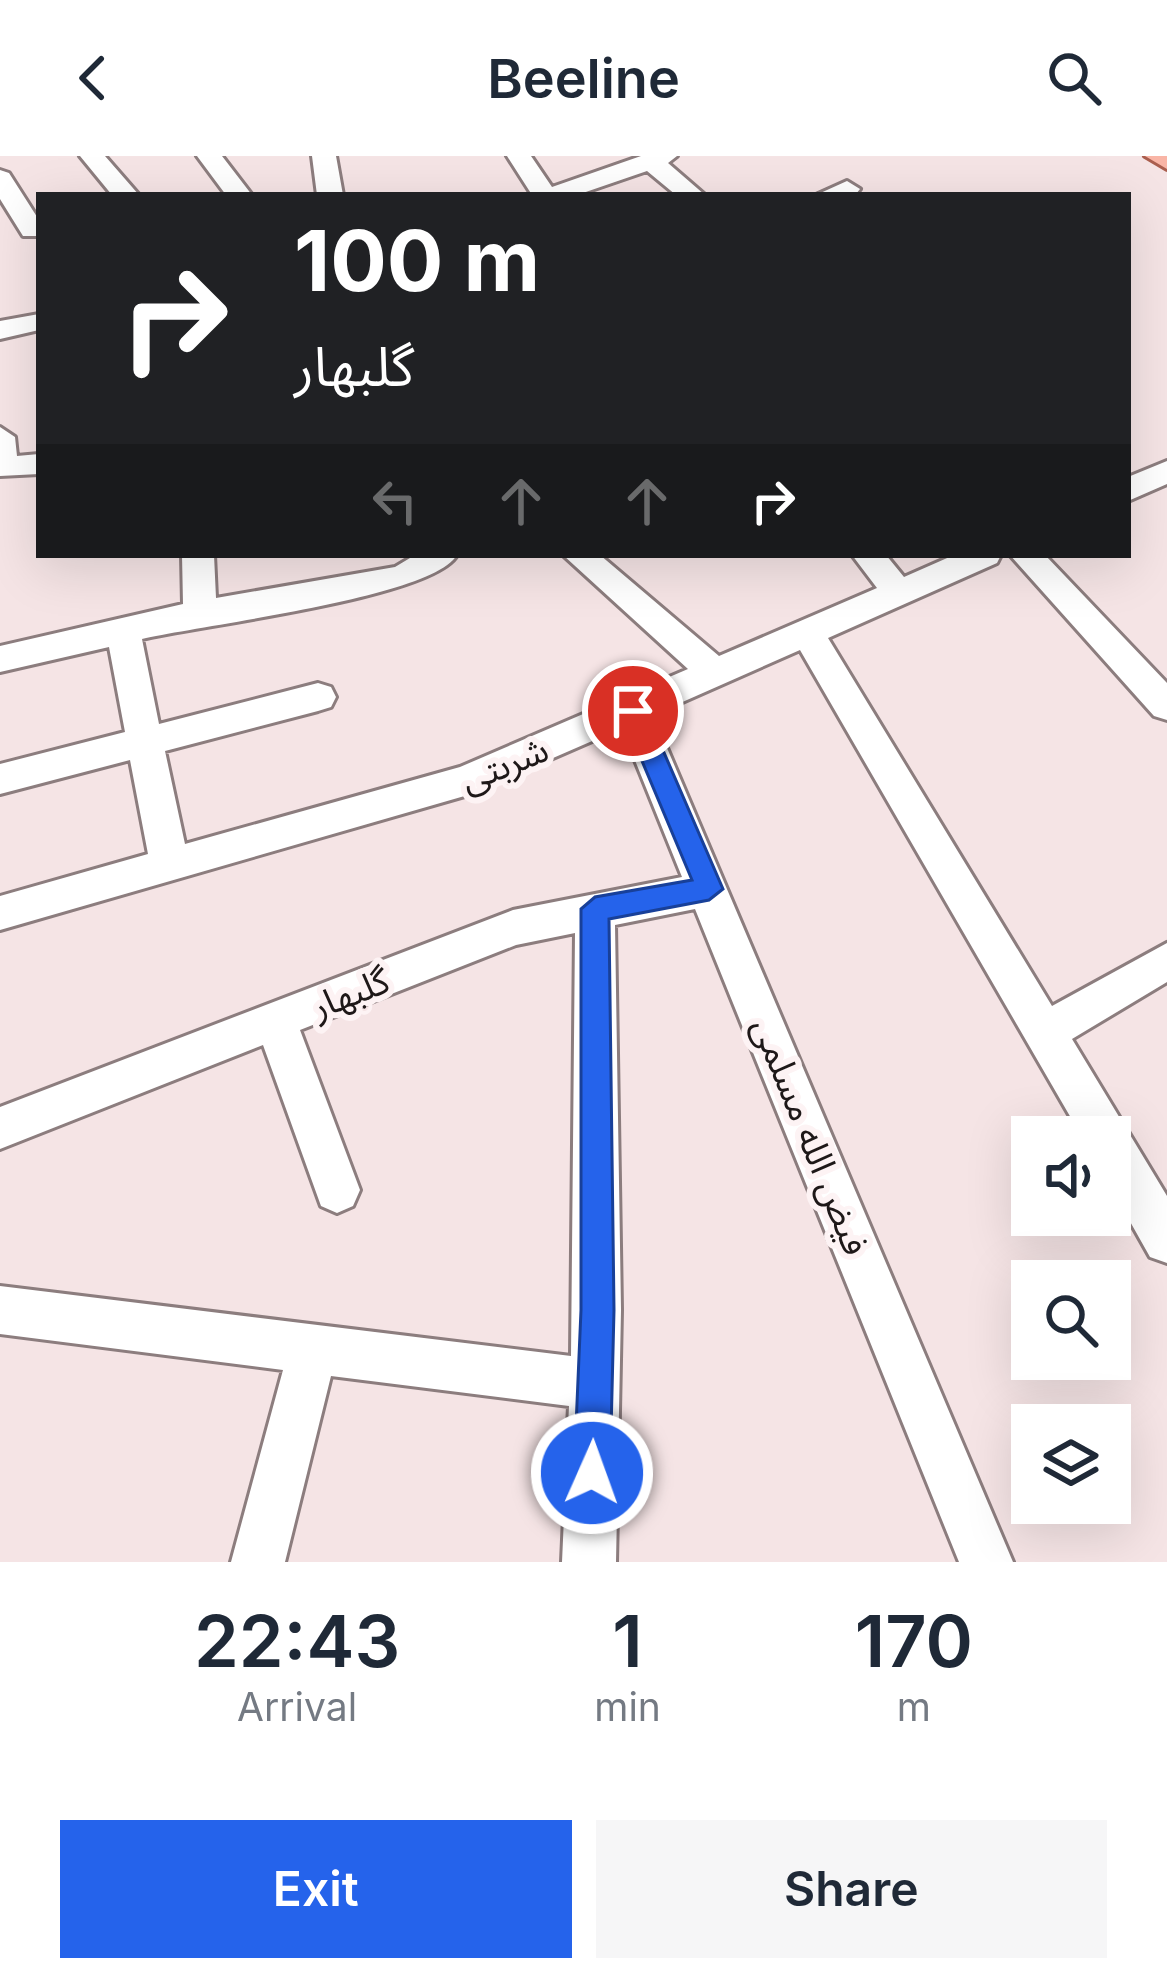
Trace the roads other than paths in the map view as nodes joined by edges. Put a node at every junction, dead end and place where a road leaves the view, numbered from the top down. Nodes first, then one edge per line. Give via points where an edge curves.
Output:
1 (92, 156) edge
2 (209, 156) edge
3 (324, 156) edge
4 (519, 156) edge
5 (657, 159) edge
6 (0, 178) edge
7 (123, 192) edge
8 (236, 192) edge
9 (330, 192) edge
10 (547, 192) edge
11 (558, 192) edge
12 (689, 192) edge
13 (36, 229) edge
14 (0, 238) edge
15 (36, 323) edge
16 (0, 330) edge
17 (0, 437) edge
18 (36, 464) edge
19 (1167, 471) edge
20 (1131, 489) edge
21 (198, 558) edge
22 (436, 558) edge
23 (582, 558) edge
24 (870, 558) edge
25 (979, 558) edge
26 (1028, 558) edge
27 (899, 593) junction
28 (200, 614) junction
29 (123, 631) junction
30 (807, 632) junction
31 (0, 658) edge
32 (718, 675) junction
33 (318, 697) dead end
34 (1167, 706) edge
35 (633, 711) junction
36 (146, 742) junction
37 (0, 779) edge
38 (170, 868) junction
39 (709, 889) junction
40 (595, 909) junction
41 (0, 913) edge
42 (1167, 961) edge
43 (276, 1022) junction
44 (1045, 1032) junction
45 (2, 1115) edge
46 (1094, 1116) edge
47 (1131, 1179) edge
48 (338, 1190) dead end
49 (1167, 1240) edge
50 (0, 1310) edge
51 (313, 1350) junction
52 (595, 1384) junction
53 (258, 1562) edge
54 (589, 1562) edge
55 (986, 1562) edge

1 - 7 street
2 - 8 street
3 - 9 street
4 - 10 street
5 - 11 street
5 - 12 street
6 - 13 street
13 - 14 street
15 - 16 street
17 - 18 street via 3,467
19 - 20 street
21 - 28 street
22 - 28 street via 403,577
23 - 32 street
24 - 27 street
25 - 27 street, شربتی
26 - 34 street
27 - 30 street, شربتی
28 - 29 street
29 - 31 street
29 - 36 street
30 - 32 street, شربتی
30 - 44 street
32 - 35 street, شربتی
33 - 36 street
35 - 38 street, شربتی via 468,780
35 - 39 street, فیض الله مسلمی
36 - 37 street
36 - 38 street
38 - 41 street, شربتی
39 - 40 street, گلبهار
39 - 55 street, فیض الله مسلمی
40 - 43 street, گلبهار via 513,928
40 - 52 street
42 - 44 street
43 - 45 street, گلبهار
43 - 48 street
44 - 46 street
47 - 49 street
50 - 51 street
51 - 52 street
51 - 53 street
52 - 54 street

